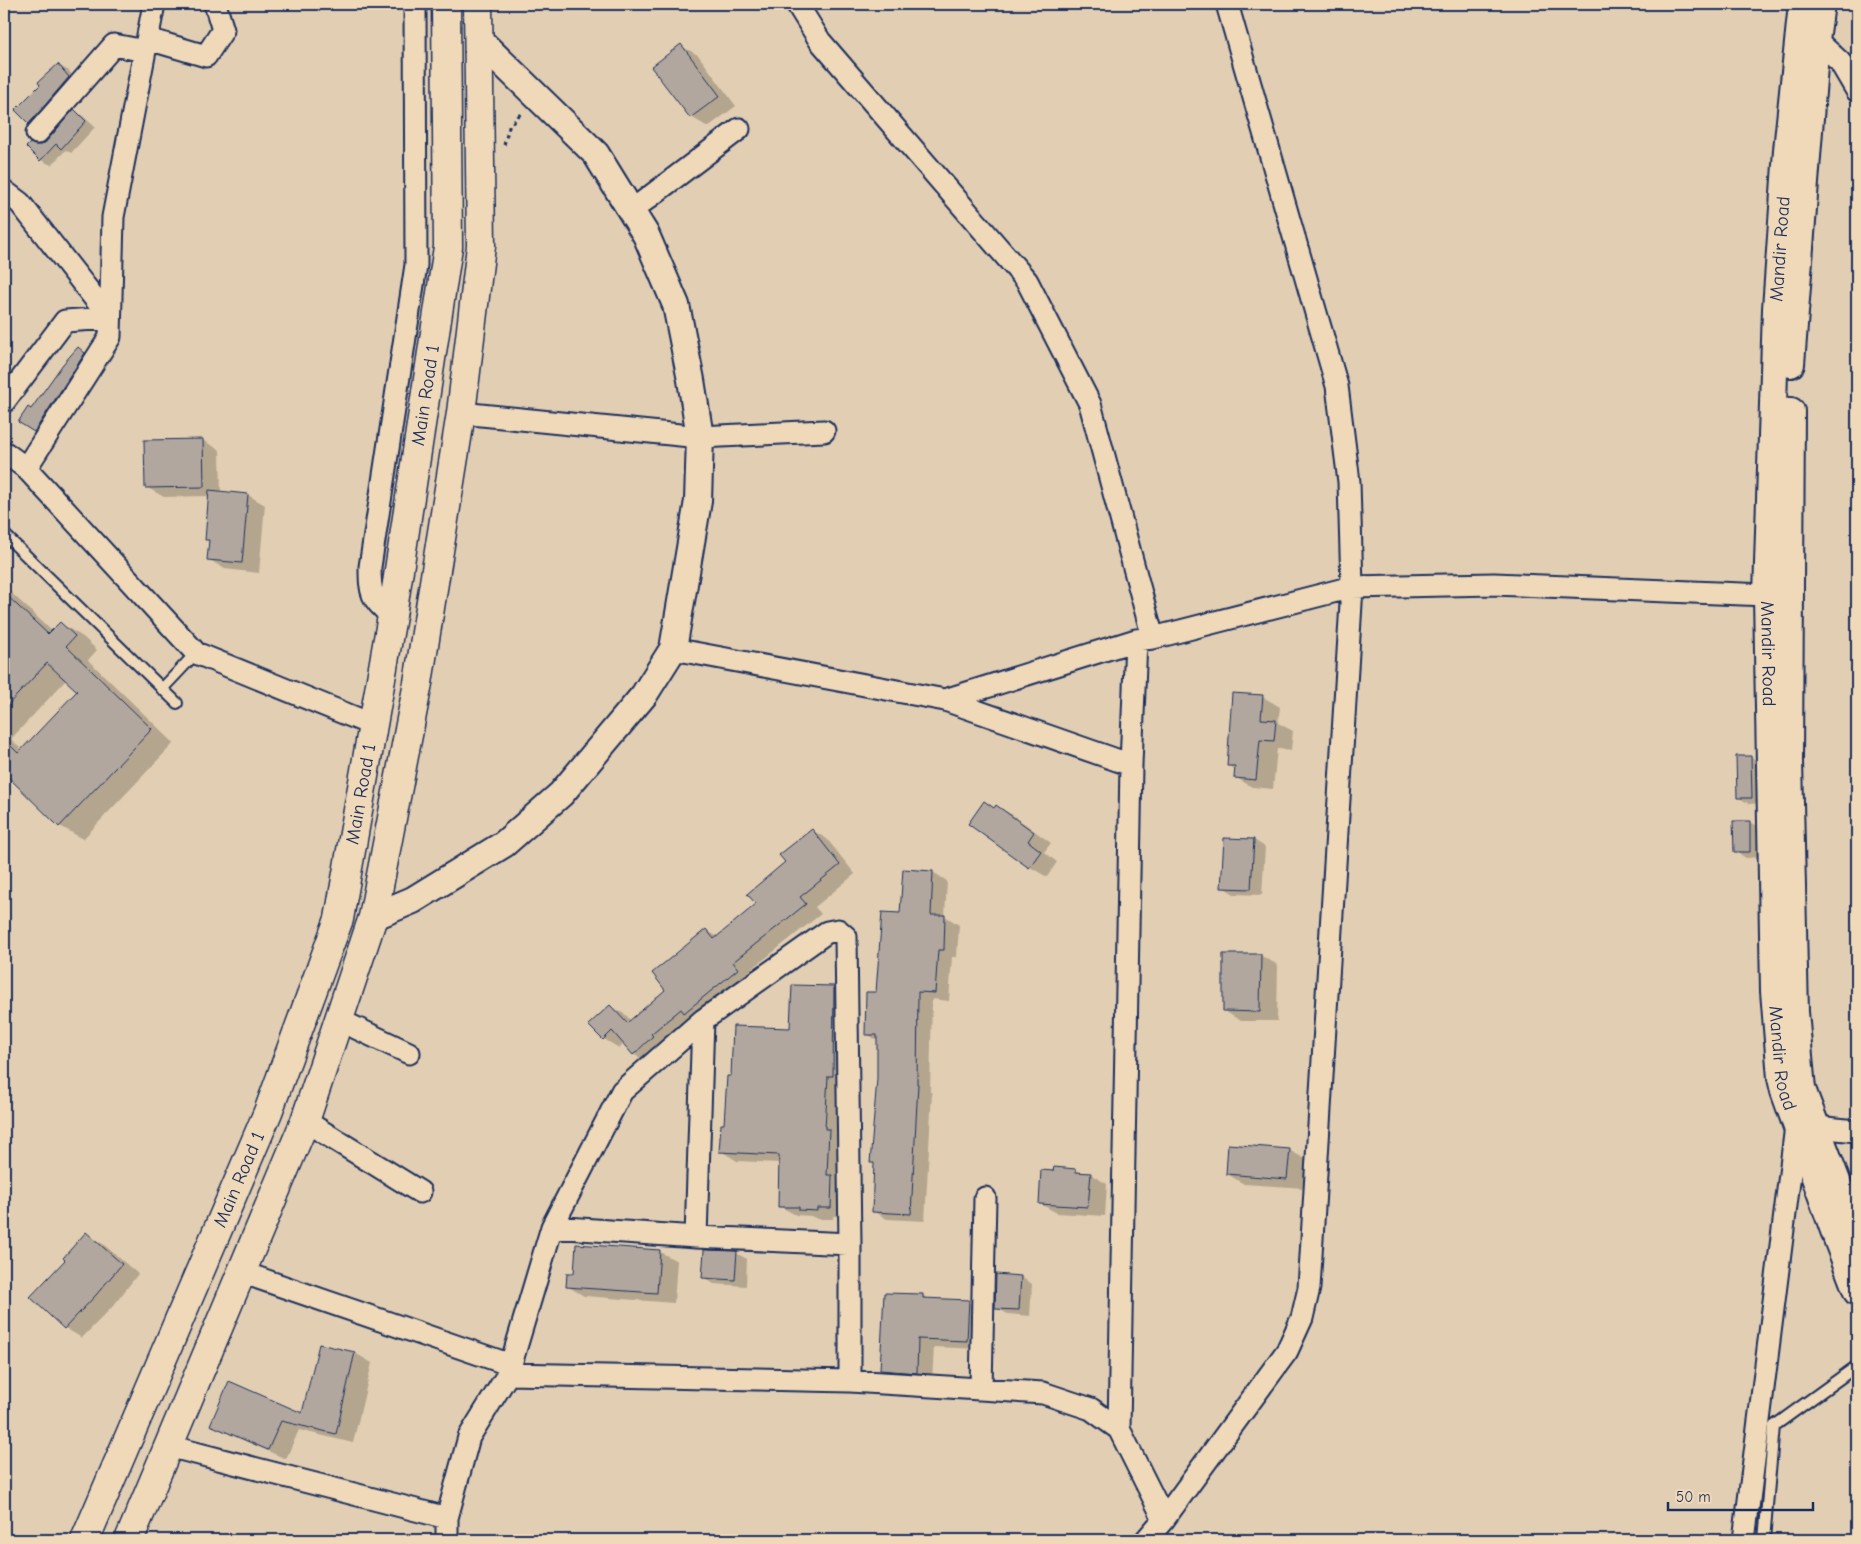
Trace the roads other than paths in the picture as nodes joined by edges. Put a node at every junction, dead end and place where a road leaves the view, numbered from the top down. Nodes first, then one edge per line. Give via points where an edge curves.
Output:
1 (154, 4) edge
2 (215, 4) edge
3 (415, 4) edge
4 (446, 4) edge
5 (478, 4) edge
6 (797, 4) edge
7 (1227, 4) edge
8 (1802, 4) edge
9 (1821, 4) edge
10 (478, 39) junction
11 (1816, 40) junction
12 (146, 45) junction
13 (1857, 91) edge
14 (739, 129) dead end
15 (37, 133) dead end
16 (4, 191) edge
17 (631, 211) junction
18 (110, 318) junction
19 (4, 402) edge
20 (461, 413) junction
21 (824, 431) dead end
22 (700, 437) junction
23 (4, 452) edge
24 (26, 468) junction
25 (4, 534) edge
26 (1352, 587) junction
27 (1767, 595) junction
28 (392, 616) junction
29 (1145, 639) junction
30 (673, 649) junction
31 (196, 653) junction
32 (162, 689) junction
33 (945, 700) junction
34 (177, 703) dead end
35 (373, 725) junction
36 (1131, 765) junction
37 (373, 917) junction
38 (338, 1020) junction
39 (703, 1020) junction
40 (409, 1052) dead end
41 (305, 1121) junction
42 (1806, 1126) junction
43 (1857, 1131) edge
44 (420, 1192) dead end
45 (985, 1198) dead end
46 (552, 1227) junction
47 (1857, 1234) edge
48 (696, 1237) junction
49 (850, 1244) junction
50 (241, 1272) junction
51 (1857, 1292) edge
52 (1857, 1366) edge
53 (509, 1369) junction
54 (850, 1381) junction
55 (981, 1389) junction
56 (1119, 1429) junction
57 (168, 1446) junction
58 (447, 1518) junction
59 (1164, 1518) junction
60 (85, 1540) edge
61 (128, 1540) edge
62 (447, 1540) edge
63 (1146, 1540) edge
64 (1744, 1540) edge
65 (1764, 1540) edge

1 - 12 street
2 - 12 street via 223,30 206,56
3 - 28 street via 416,265 370,567 370,590 379,606
4 - 28 main road, Main Road 1 via 448,246
5 - 10 main road, Main Road 1
6 - 29 street via 820,41 1027,281 1090,404
7 - 26 street via 1337,386 1349,482
8 - 27 street, Mandir Road via 1787,150 1776,308
9 - 11 street, Mandir Road
10 - 17 street via 596,154
10 - 20 main road, Main Road 1 via 481,246
11 - 13 street via 1840,62
11 - 42 street, Mandir Road via 1791,370 1790,771 1795,1012
12 - 15 street via 114,45
12 - 18 street via 113,217
14 - 17 street
16 - 18 street via 20,203
17 - 22 street via 646,234 676,305
18 - 19 street via 65,321
18 - 24 street via 110,337
20 - 22 street
20 - 37 main road, Main Road 1 via 418,683
21 - 22 street
22 - 30 street via 698,501
23 - 24 street
24 - 31 street
25 - 32 lane
26 - 27 street via 1494,584
26 - 29 street
26 - 59 street via 1309,1288 1302,1318 1287,1351
27 - 42 street, Mandir Road via 1774,991 1781,1078
28 - 35 main road, Main Road 1
29 - 33 street
29 - 36 street
30 - 33 street
30 - 37 street via 644,696 561,794 504,844 413,900
31 - 32 lane
31 - 35 street
32 - 34 lane
33 - 36 street
35 - 60 main road, Main Road 1 via 339,919 268,1112
36 - 56 street
37 - 38 main road, Main Road 1
38 - 40 street
38 - 41 main road, Main Road 1
39 - 46 street via 622,1091
39 - 48 street
39 - 49 street via 827,932 838,930 846,937
41 - 44 street
41 - 50 main road, Main Road 1
42 - 43 street
42 - 47 street, Mandir Road
42 - 51 street, Mandir Road via 1837,1239
42 - 64 street
45 - 55 street
46 - 48 street
46 - 53 street
48 - 49 street
49 - 54 street
50 - 53 street
50 - 57 main road, Main Road 1
52 - 65 lane via 1774,1426
53 - 54 street
53 - 58 street via 469,1437
54 - 55 street
55 - 56 street via 1043,1392 1091,1409
56 - 59 street
57 - 58 street
57 - 61 main road, Main Road 1
58 - 62 street
59 - 63 street

